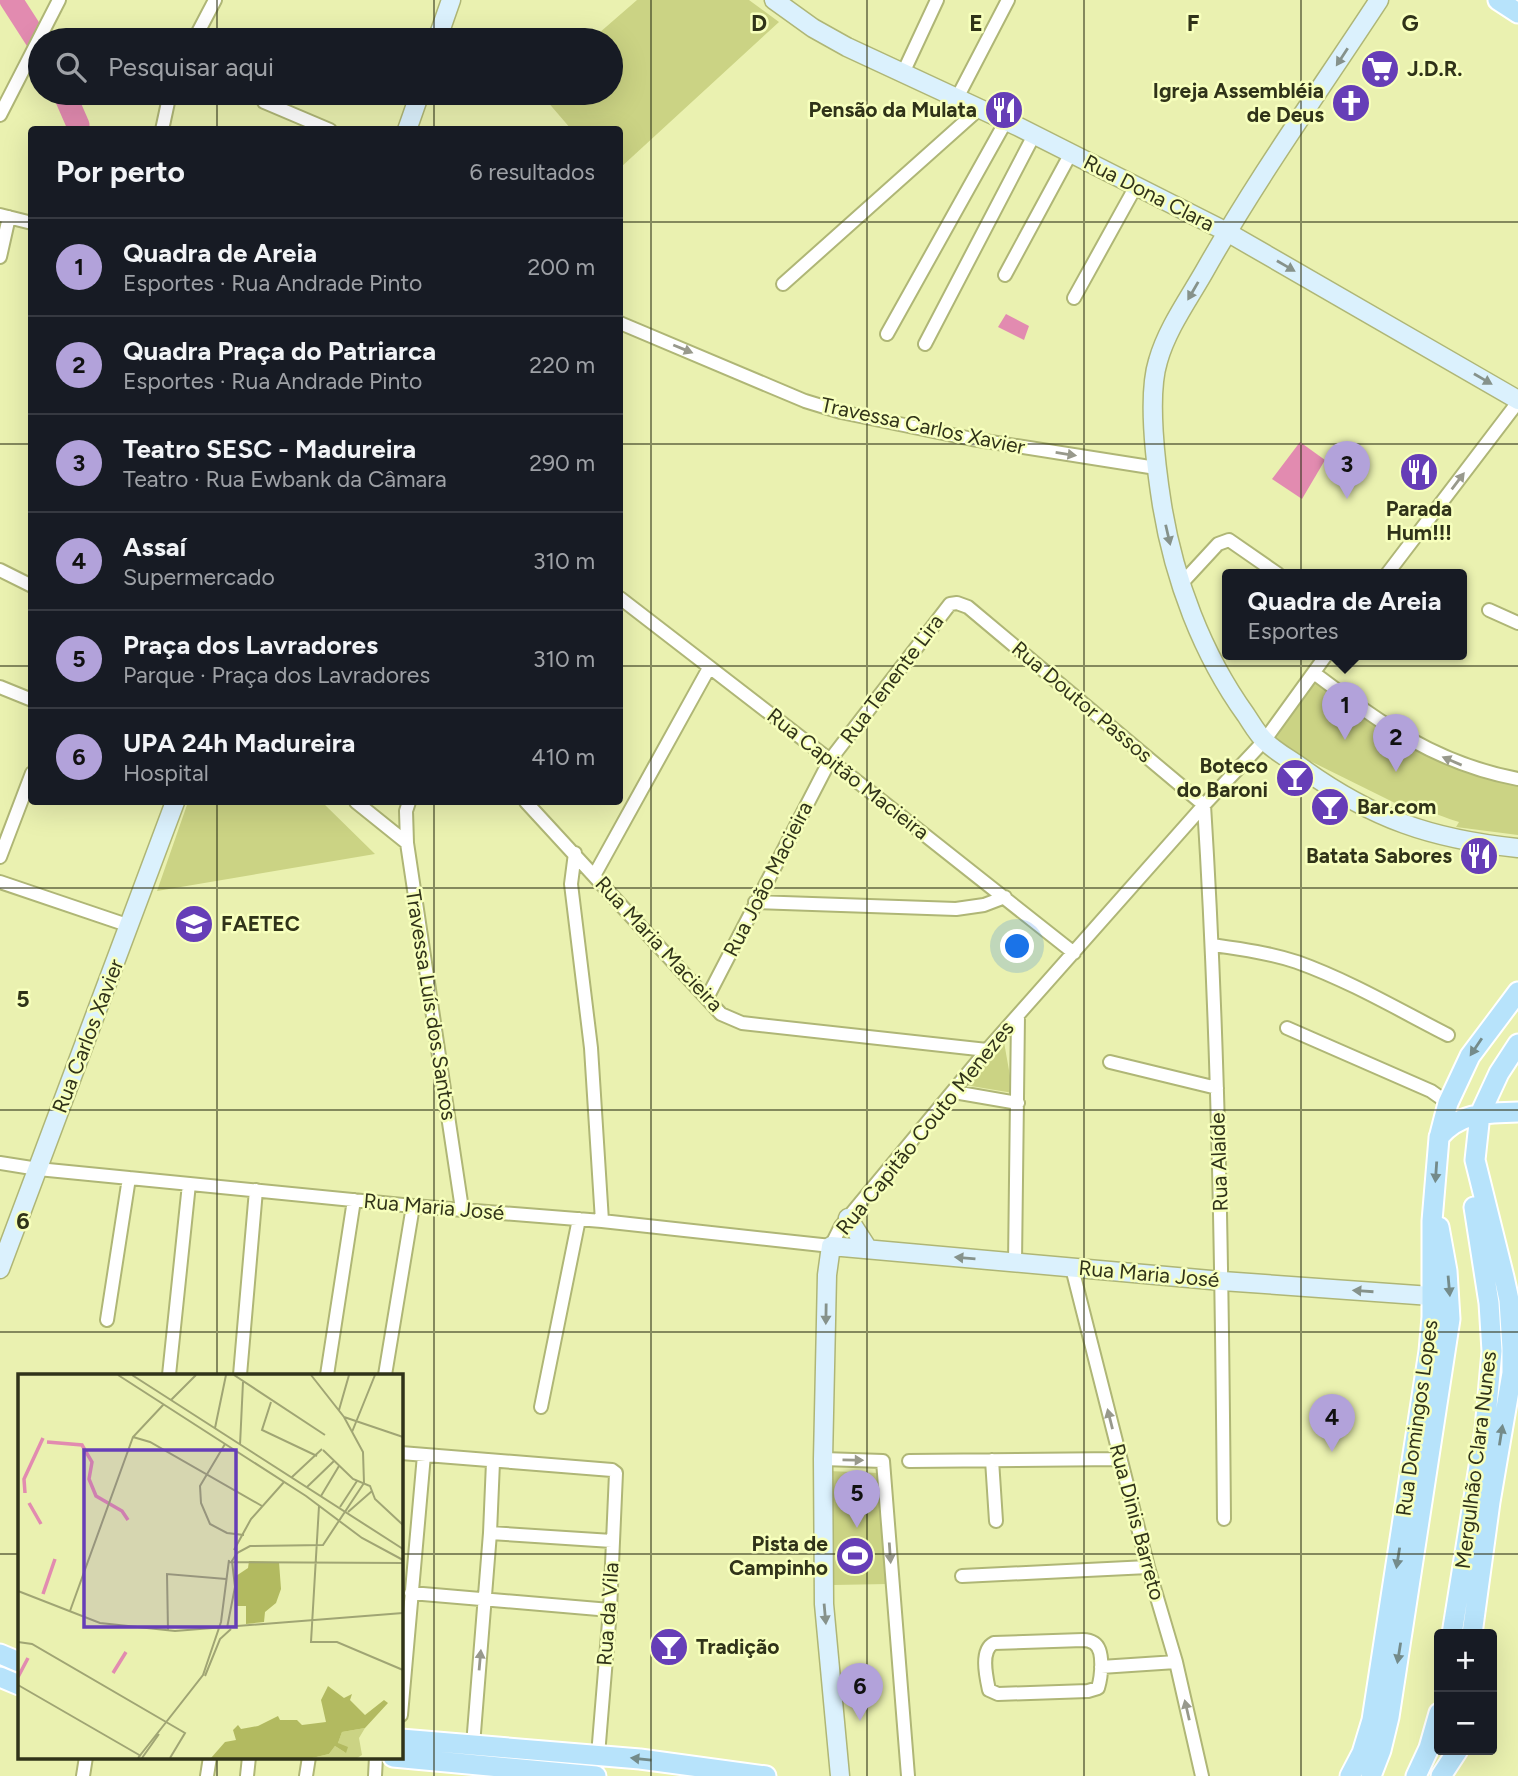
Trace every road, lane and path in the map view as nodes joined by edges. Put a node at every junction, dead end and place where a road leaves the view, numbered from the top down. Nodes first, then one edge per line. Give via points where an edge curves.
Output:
1 (59, 0) edge
2 (215, 0) edge
3 (451, 0) edge
4 (774, 0) edge
5 (937, 0) edge
6 (1008, 0) edge
7 (1379, 0) edge
8 (1498, 0) edge
9 (1518, 13) edge
10 (45, 28) edge
11 (200, 28) edge
12 (441, 28) edge
13 (28, 61) edge
14 (903, 73) junction
15 (957, 98) junction
16 (167, 105) edge
17 (269, 105) edge
18 (416, 105) edge
19 (979, 109) junction
20 (0, 115) edge
21 (1006, 121) junction
22 (163, 126) edge
23 (320, 126) edge
24 (408, 126) edge
25 (1034, 135) junction
26 (1071, 153) junction
27 (1136, 186) junction
28 (4, 216) edge
29 (28, 222) edge
30 (1227, 232) junction
31 (0, 257) edge
32 (1005, 275) dead end
33 (783, 284) dead end
34 (1074, 298) dead end
35 (623, 324) edge
36 (887, 334) dead end
37 (925, 344) dead end
38 (1518, 401) edge
39 (1156, 468) junction
40 (1271, 569) edge
41 (1391, 569) edge
42 (0, 570) edge
43 (28, 584) edge
44 (1181, 584) junction
45 (623, 600) edge
46 (957, 603) joint
47 (1489, 610) dead end
48 (1518, 623) edge
49 (1323, 660) edge
50 (709, 668) junction
51 (1314, 673) junction
52 (0, 687) edge
53 (28, 698) edge
54 (1264, 741) junction
55 (830, 760) junction
56 (1518, 779) edge
57 (28, 784) edge
58 (174, 805) edge
59 (360, 805) edge
60 (408, 805) edge
61 (529, 805) edge
62 (1205, 805) junction
63 (407, 844) junction
64 (1518, 848) edge
65 (575, 853) junction
66 (0, 857) edge
67 (595, 874) junction
68 (0, 882) edge
69 (1005, 897) junction
70 (755, 902) junction
71 (130, 926) junction
72 (1213, 946) junction
73 (1074, 953) junction
74 (1518, 992) edge
75 (707, 998) junction
76 (1018, 1015) junction
77 (1287, 1028) dead end
78 (1448, 1035) dead end
79 (1518, 1044) edge
80 (987, 1050) junction
81 (1110, 1062) dead end
82 (1217, 1088) junction
83 (954, 1092) junction
84 (1448, 1102) junction
85 (1018, 1103) junction
86 (1518, 1112) edge
87 (1480, 1114) junction
88 (1439, 1138) junction
89 (1475, 1160) junction
90 (0, 1163) edge
91 (38, 1169) junction
92 (129, 1178) junction
93 (189, 1184) junction
94 (256, 1190) junction
95 (354, 1200) junction
96 (413, 1206) junction
97 (1434, 1206) junction
98 (462, 1209) junction
99 (848, 1218) junction
100 (579, 1219) junction
101 (602, 1221) junction
102 (831, 1246) junction
103 (868, 1249) junction
104 (1016, 1263) junction
105 (1072, 1268) junction
106 (0, 1269) edge
107 (1223, 1281) junction
108 (1431, 1296) junction
109 (107, 1320) dead end
110 (169, 1374) edge
111 (240, 1374) edge
112 (327, 1374) edge
113 (385, 1374) edge
114 (541, 1407) dead end
115 (402, 1453) edge
116 (424, 1455) junction
117 (823, 1459) junction
118 (1120, 1459) junction
119 (992, 1460) junction
120 (909, 1461) dead end
121 (493, 1462) junction
122 (1224, 1519) dead end
123 (996, 1521) dead end
124 (490, 1533) junction
125 (612, 1541) junction
126 (1148, 1566) junction
127 (962, 1576) dead end
128 (411, 1593) junction
129 (485, 1599) junction
130 (610, 1610) junction
131 (1453, 1629) edge
132 (1473, 1629) edge
133 (0, 1654) edge
134 (18, 1662) edge
135 (1176, 1662) junction
136 (1101, 1667) junction
137 (0, 1676) edge
138 (18, 1685) edge
139 (402, 1703) edge
140 (1434, 1730) edge
141 (402, 1739) edge
142 (473, 1745) junction
143 (598, 1755) junction
144 (1455, 1755) edge
145 (86, 1758) edge
146 (210, 1758) edge
147 (249, 1758) edge
148 (309, 1758) edge
149 (376, 1758) edge
150 (402, 1758) edge
151 (83, 1776) edge
152 (207, 1776) edge
153 (247, 1776) edge
154 (306, 1776) edge
155 (375, 1776) edge
156 (596, 1776) edge
157 (766, 1776) edge
158 (840, 1776) edge
159 (908, 1776) edge
160 (1202, 1776) edge
161 (1350, 1776) edge
162 (1371, 1776) edge
163 (1416, 1776) edge
164 (1441, 1776) edge

1 - 10 street
2 - 11 street
3 - 12 street
4 - 14 street, Rua Dona Clara via 828,37
5 - 14 street
6 - 15 street
7 -> 30 street
8 - 9 main road
13 - 20 street
14 - 15 street, Rua Dona Clara
15 - 19 street, Rua Dona Clara
16 - 22 street
17 - 23 street
18 - 24 street
19 - 21 street, Rua Dona Clara
19 - 33 street
21 - 25 street, Rua Dona Clara
21 - 36 street
25 - 26 street, Rua Dona Clara
25 - 37 street
26 - 27 street, Rua Dona Clara
26 - 32 street
27 - 30 street, Rua Dona Clara
27 - 34 street
28 - 29 street
28 - 31 street
30 -> 38 street, Rua Dona Clara
30 -> 39 street via 1157,361 1153,394
35 -> 39 street, Travessa Carlos Xavier via 841,412 972,439
41 -> 38 street
39 -> 44 street
40 - 44 street via 1229,540 1218,544
42 - 43 street
44 - 54 street via 1214,664
45 - 50 street, Rua Capitão Macieira
46 - 55 street, Rua Tenente Lira via 944,608
46 - 62 street, Rua Doutor Passos via 968,607
47 - 48 street
49 - 51 street, Rua Capitão Couto Menezes
50 - 55 street, Rua Capitão Macieira
50 - 67 street
51 - 54 street, Rua Capitão Couto Menezes
56 -> 51 street via 1488,774 1433,752 1376,719
52 - 53 street
54 - 62 street, Rua Capitão Couto Menezes
54 - 64 street via 1351,801 1390,819 1450,839
55 - 69 street, Rua Capitão Macieira
55 - 70 street, Rua João Macieira
57 - 66 street
58 - 71 street, Rua Carlos Xavier
59 - 63 street
60 - 63 street, Travessa Luís dos Santos
61 - 65 street, Rua Maria Macieira
62 - 72 street, Rua Alaíde
62 - 73 street, Rua Capitão Couto Menezes
63 - 98 street, Travessa Luís dos Santos
65 - 67 street, Rua Maria Macieira
65 - 101 street via 572,884 591,1048
67 - 75 street, Rua Maria Macieira
68 - 71 street
69 - 70 street via 956,909
69 - 73 street, Rua Capitão Macieira
70 - 75 street, Rua João Macieira
71 - 91 street, Rua Carlos Xavier
72 - 78 street via 1296,962
72 - 82 street, Rua Alaíde
73 - 76 street, Rua Capitão Couto Menezes
74 -> 84 main road, Rua Domingos Lopes via 1470,1056
75 - 80 street, Rua Maria Macieira via 721,1014 742,1023
76 - 80 street, Rua Capitão Couto Menezes
76 - 85 street
77 - 84 street
79 - 87 main road
80 - 83 street, Rua Capitão Couto Menezes
81 - 82 street
82 - 107 street, Rua Alaíde
83 - 85 street
83 - 99 street, Rua Capitão Couto Menezes
84 - 88 main road, Rua Domingos Lopes
85 - 104 street
86 - 87 main road
87 - 88 main road via 1455,1122
87 - 89 main road
88 -> 97 main road, Rua Domingos Lopes
89 - 131 main road, Mergulhão Clara Nunes via 1474,1212 1492,1351 1485,1430
132 -> 89 main road via 1512,1373 1509,1300
90 - 91 street, Rua Maria José
91 - 92 street, Rua Maria José
91 - 106 street, Rua Carlos Xavier
92 - 93 street, Rua Maria José
92 - 109 street
93 - 94 street, Rua Maria José
93 - 110 street
94 - 95 street, Rua Maria José
94 - 111 street
95 - 96 street, Rua Maria José
95 - 112 street
96 - 98 street, Rua Maria José
96 - 113 street
97 - 108 main road, Rua Domingos Lopes
97 -> 162 main road, Mergulhão Clara Nunes via 1444,1248 1450,1319 1389,1717
98 - 100 street, Rua Maria José
99 - 102 street, Rua Capitão Couto Menezes
99 - 103 street
100 - 101 street, Rua Maria José
100 - 114 street
101 - 102 street, Rua Maria José
102 - 103 street, Rua Maria José
102 -> 117 street, Rua Capitão Couto Menezes
104 -> 103 street, Rua Maria José
104 - 105 street, Rua Maria José
105 - 107 street, Rua Maria José
118 -> 105 street, Rua Dinis Barreto
108 -> 107 street, Rua Maria José
107 - 122 street, Rua Alaíde
108 -> 161 main road, Rua Domingos Lopes via 1429,1351 1374,1709 1368,1737
115 - 116 street
116 - 121 street
116 - 128 street
117 -> 158 street, Rua Capitão Couto Menezes via 824,1604
117 -> 159 street via 883,1461
118 - 119 street
118 - 126 street, Rua Dinis Barreto
119 - 120 street
119 - 123 street
121 - 124 street
121 - 125 street, Rua da Vila via 612,1470 616,1473
124 - 125 street
124 - 129 street
125 - 130 street, Rua da Vila
126 - 127 street
126 - 135 street, Rua Dinis Barreto
128 - 129 street
128 - 139 street
129 - 130 street
142 -> 129 street
130 - 143 street, Rua da Vila
133 - 134 main road
135 - 136 street
160 -> 135 street, Rua Dinis Barreto
136 - 136 street via 1097,1688 1088,1691 993,1694 988,1687 986,1651 995,1643 1083,1640 1097,1644
137 - 138 main road
140 - 163 main road
141 - 142 main road
142 - 143 main road
157 -> 143 main road
144 - 164 main road
145 - 151 street
146 - 152 street
147 - 153 street
148 - 154 street
149 - 155 street
150 - 156 main road

